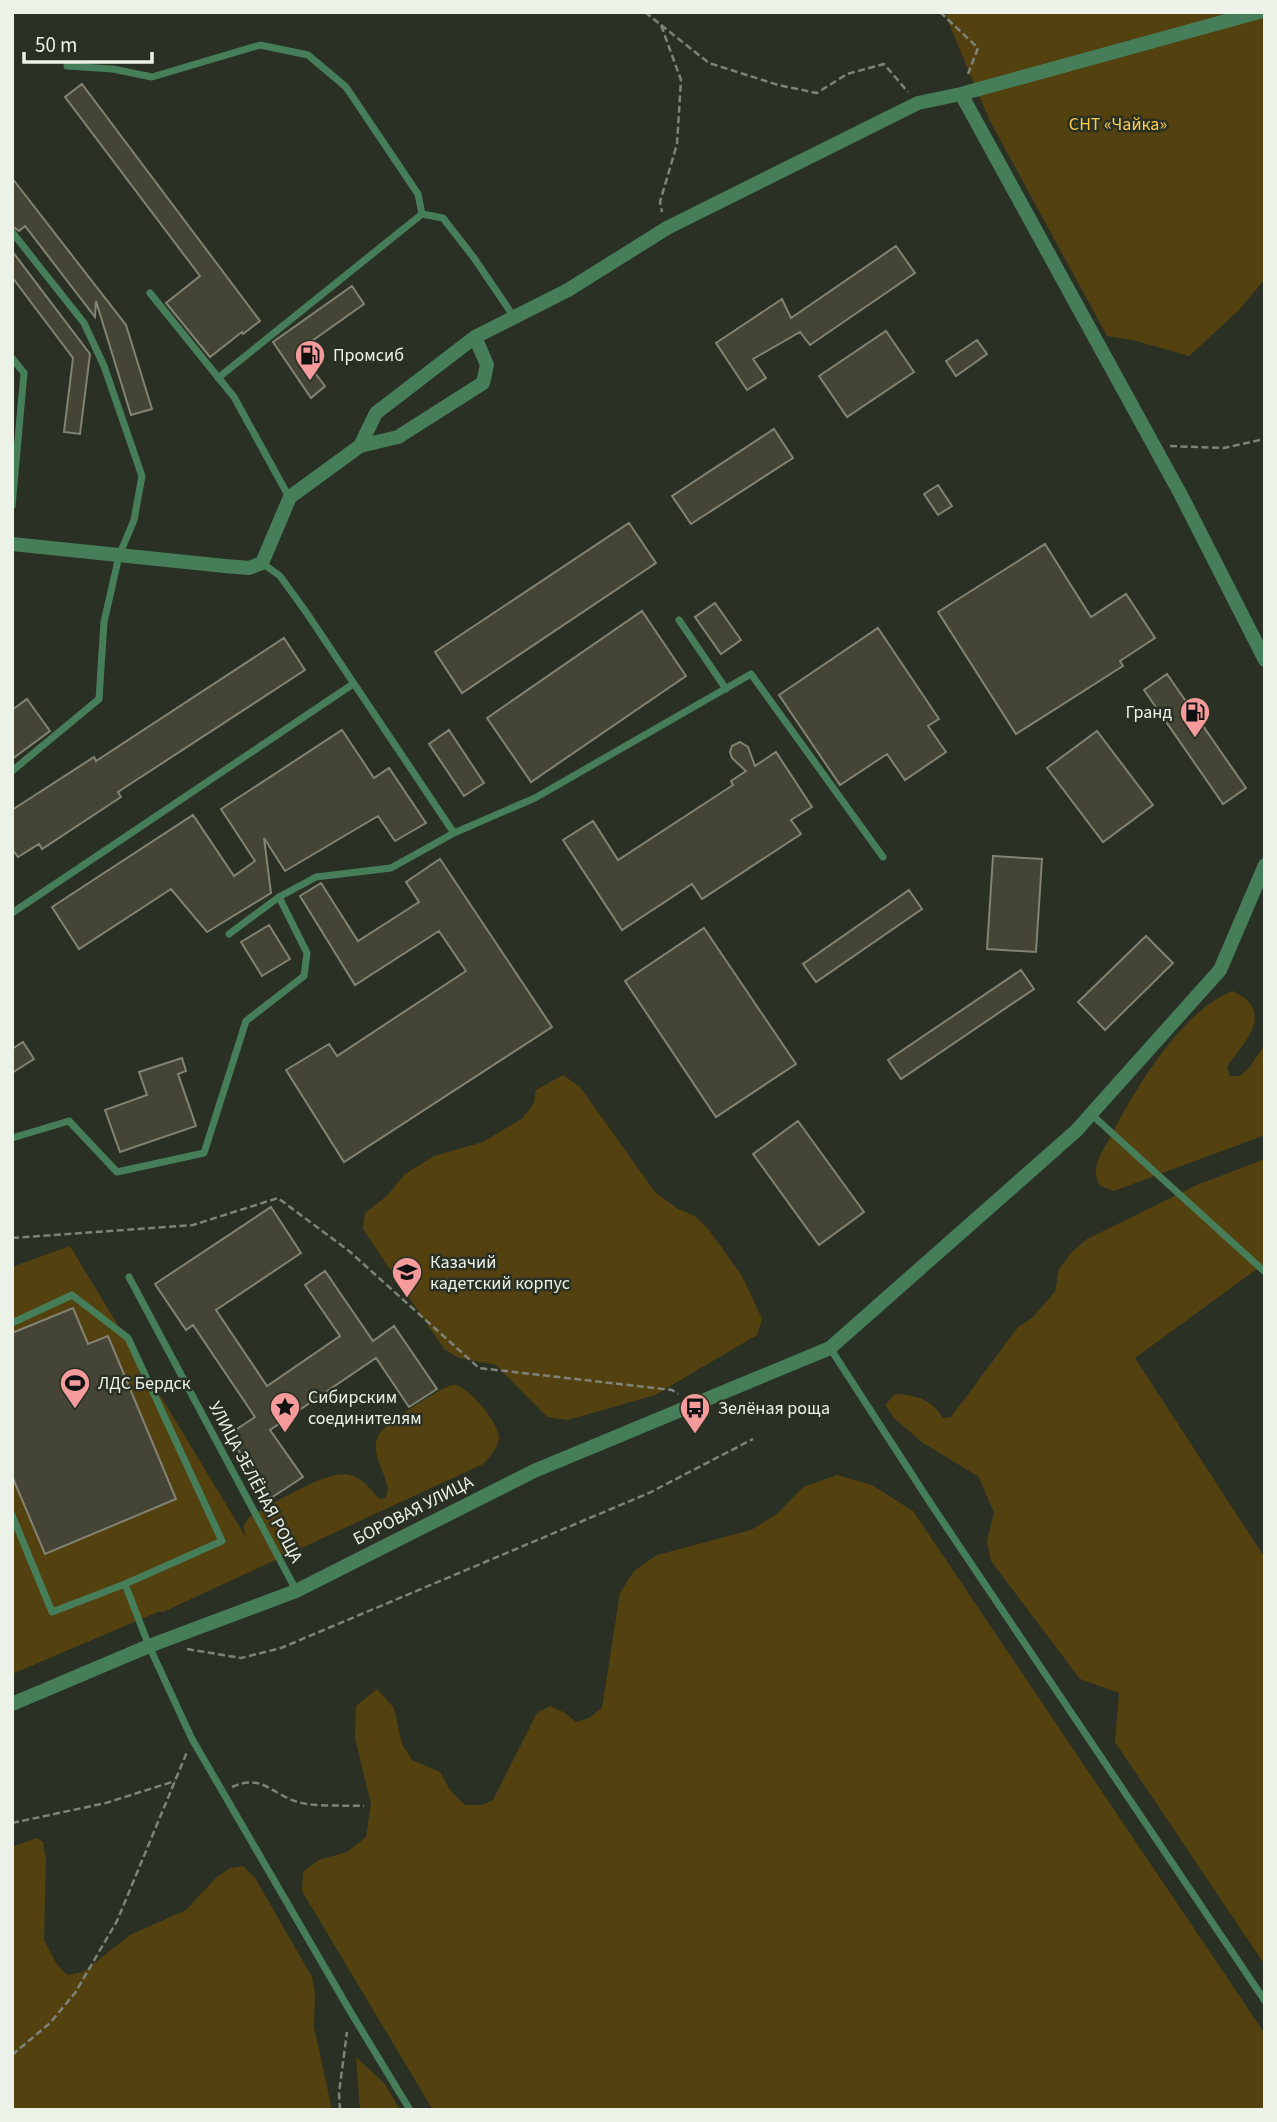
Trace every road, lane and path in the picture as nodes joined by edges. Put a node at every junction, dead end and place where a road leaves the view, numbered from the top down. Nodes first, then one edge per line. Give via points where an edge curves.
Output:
1 (645, 12) edge
2 (940, 12) edge
3 (1259, 12) edge
4 (661, 25) junction
5 (67, 66) dead end
6 (961, 94) junction
7 (918, 103) junction
8 (422, 214) junction
9 (667, 228) junction
10 (12, 232) edge
11 (150, 293) dead end
12 (514, 317) junction
13 (475, 337) junction
14 (12, 358) edge
15 (218, 378) junction
16 (1265, 439) edge
17 (1151, 442) junction
18 (360, 446) junction
19 (15, 453) edge
20 (290, 497) junction
21 (12, 506) edge
22 (12, 544) edge
23 (119, 556) junction
24 (262, 563) junction
25 (680, 620) dead end
26 (1265, 660) edge
27 (352, 684) junction
28 (726, 689) junction
29 (12, 771) edge
30 (454, 833) junction
31 (883, 857) dead end
32 (1265, 865) edge
33 (279, 897) junction
34 (12, 912) edge
35 (229, 934) dead end
36 (1091, 1114) junction
37 (12, 1139) edge
38 (12, 1238) edge
39 (1265, 1272) edge
40 (129, 1277) dead end
41 (12, 1323) edge
42 (830, 1348) junction
43 (695, 1406) junction
44 (752, 1440) dead end
45 (12, 1515) edge
46 (125, 1584) junction
47 (296, 1591) junction
48 (149, 1646) junction
49 (175, 1648) dead end
50 (12, 1704) edge
51 (192, 1739) junction
52 (175, 1782) junction
53 (223, 1792) junction
54 (364, 1806) dead end
55 (12, 1823) edge
56 (1265, 2001) edge
57 (350, 2011) junction
58 (12, 2055) edge
59 (340, 2110) edge
60 (410, 2110) edge

1 - 4 path
2 - 6 path via 978,48
3 - 6 street
4 - 7 path via 709,63 817,93 847,74 884,64
4 - 9 path via 681,80 677,145 660,201
5 - 8 lane via 152,77 260,45 308,55 346,87 418,194
6 - 7 street
6 - 17 street
7 - 9 street
8 - 12 lane via 443,218
8 - 15 lane
9 - 12 street via 568,290
10 - 23 lane via 84,323 142,476 134,520
11 - 15 lane
12 - 13 street
13 - 18 street via 376,413
13 - 18 street via 487,365 483,383 398,437
14 - 19 lane via 24,373
15 - 20 lane via 234,397
16 - 17 path via 1224,448
17 - 26 street
18 - 20 street
19 - 21 lane
20 - 24 street
22 - 23 street
23 - 24 street via 249,568
23 - 29 lane via 104,622 99,699
24 - 27 lane via 280,576
25 - 28 lane
27 - 30 lane
27 - 34 lane
28 - 30 lane via 535,798
28 - 31 lane via 751,674
30 - 33 lane via 391,868 316,877
32 - 36 street, БОРОВАЯ УЛИЦА via 1220,970
33 - 35 lane
33 - 37 lane via 307,953 304,976 246,1021 204,1153 117,1172 69,1121
36 - 39 lane
36 - 42 street, БОРОВАЯ УЛИЦА
38 - 43 path via 193,1224 278,1198 349,1251 480,1368 672,1390
40 - 47 lane, УЛИЦА ЗЕЛЁНАЯ РОЩА
41 - 46 lane via 72,1295 128,1338 222,1541
42 - 43 street, БОРОВАЯ УЛИЦА
42 - 56 lane
43 - 47 street, БОРОВАЯ УЛИЦА via 534,1471
44 - 49 path via 649,1493 281,1648 241,1658
45 - 46 lane via 52,1612
46 - 48 lane
47 - 48 street, БОРОВАЯ УЛИЦА
48 - 50 street, БОРОВАЯ УЛИЦА
48 - 51 lane
51 - 52 path
51 - 53 lane
52 - 55 path via 106,1803
52 - 58 path via 117,1921 75,1993 50,2023
53 - 54 path via 245,1781 271,1787 298,1802
53 - 57 lane
57 - 59 path
57 - 60 lane

